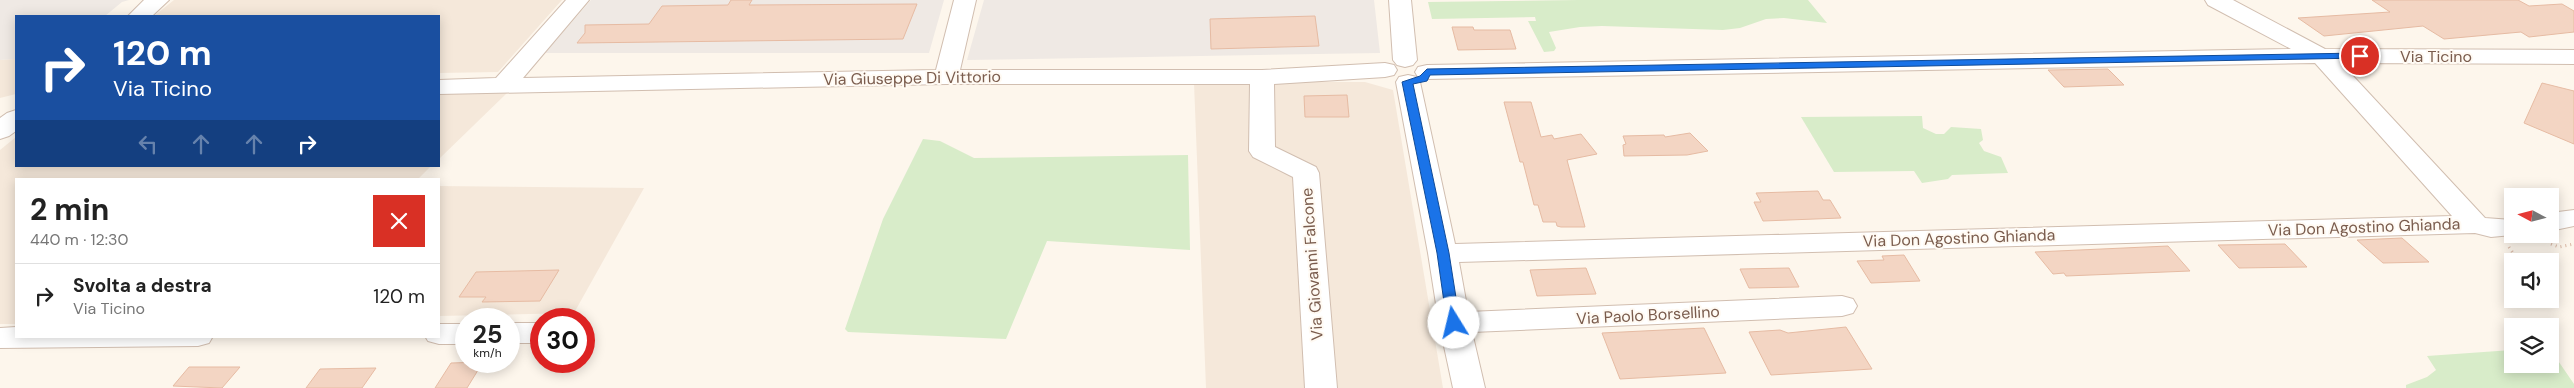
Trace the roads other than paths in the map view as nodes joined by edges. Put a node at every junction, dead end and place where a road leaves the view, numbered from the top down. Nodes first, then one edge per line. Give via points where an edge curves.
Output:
1 (158, 0) edge
2 (578, 0) edge
3 (965, 0) edge
4 (1400, 0) edge
5 (2216, 0) edge
6 (140, 15) edge
7 (2321, 56) junction
8 (2574, 57) edge
9 (1406, 71) junction
10 (946, 77) junction
11 (1262, 77) junction
12 (503, 86) junction
13 (440, 87) edge
14 (15, 110) edge
15 (0, 111) edge
16 (15, 119) edge
17 (0, 131) edge
18 (2574, 218) edge
19 (2475, 224) junction
20 (2559, 225) edge
21 (2504, 232) edge
22 (1443, 253) junction
23 (1842, 306) dead end
24 (1454, 323) junction
25 (440, 334) edge
26 (455, 334) edge
27 (0, 338) edge
28 (15, 338) edge
29 (1321, 388) edge
30 (1469, 388) edge

1 - 6 street
2 - 12 street
3 - 10 street
4 - 9 street
5 - 7 street
7 - 8 street, Via Ticino
7 - 9 street, Via Ticino
7 - 19 street
9 - 11 street, Via Giuseppe Di Vittorio
9 - 22 street
10 - 11 street, Via Giuseppe Di Vittorio
10 - 12 street, Via Giuseppe Di Vittorio
11 - 29 street, Via Giovanni Falcone via 1262,151 1306,172
12 - 13 street, Via Giuseppe Di Vittorio
14 - 15 street
16 - 17 street
18 - 20 street
19 - 21 street, Via Don Agostino Ghianda
19 - 22 street, Via Don Agostino Ghianda
22 - 24 street
23 - 24 street, Via Paolo Borsellino
24 - 30 street
25 - 26 street
27 - 28 street

